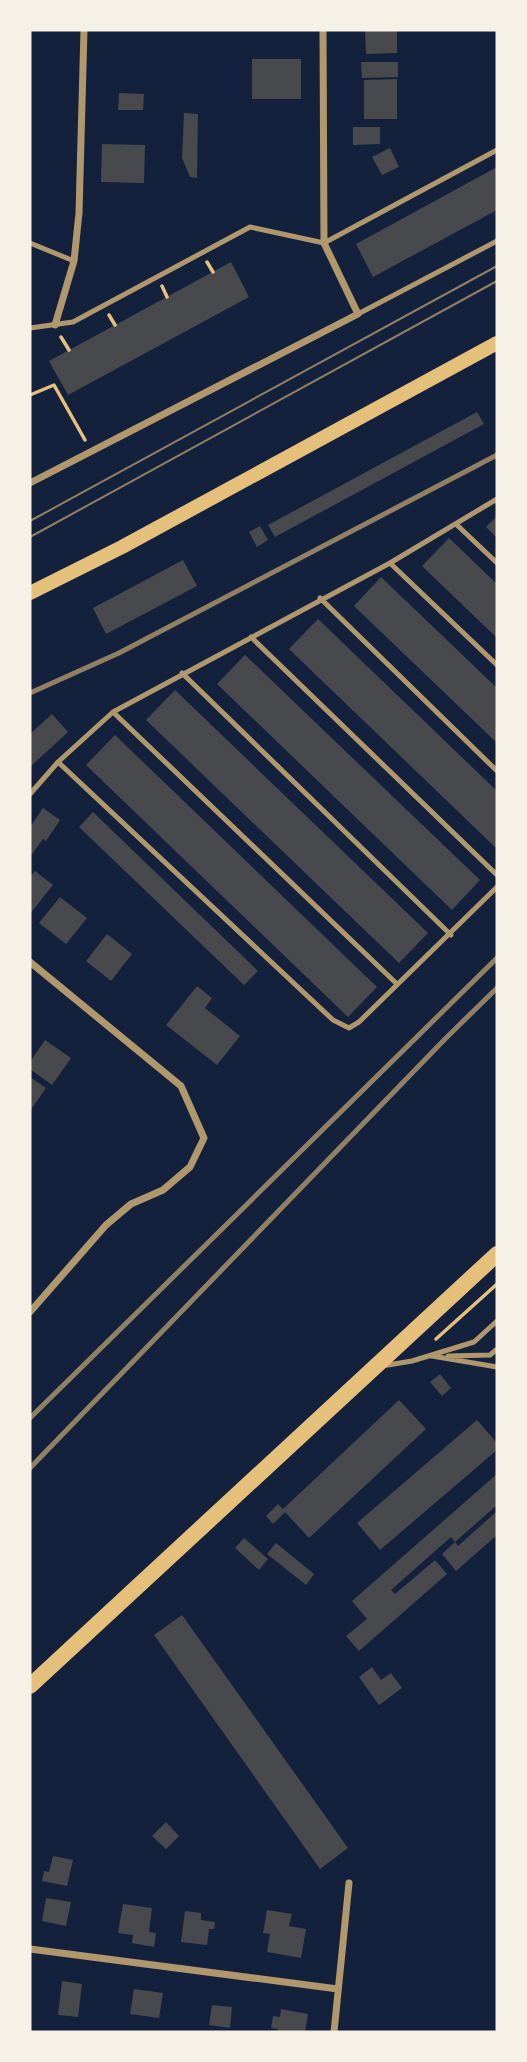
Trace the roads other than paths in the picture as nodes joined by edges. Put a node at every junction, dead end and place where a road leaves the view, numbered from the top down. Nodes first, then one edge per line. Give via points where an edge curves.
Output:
1 (84, 30) edge
2 (323, 30) edge
3 (497, 150) edge
4 (497, 241) edge
5 (30, 243) edge
6 (324, 243) junction
7 (74, 261) junction
8 (358, 314) junction
9 (55, 325) junction
10 (30, 328) edge
11 (497, 343) edge
12 (30, 483) edge
13 (497, 499) edge
14 (457, 525) junction
15 (390, 563) junction
16 (497, 563) edge
17 (30, 593) edge
18 (320, 598) junction
19 (251, 637) junction
20 (497, 665) edge
21 (181, 673) junction
22 (113, 712) junction
23 (58, 762) junction
24 (497, 771) edge
25 (30, 794) edge
26 (497, 875) edge
27 (497, 887) edge
28 (450, 935) junction
29 (30, 962) edge
30 (397, 984) junction
31 (497, 1254) edge
32 (30, 1312) edge
33 (497, 1321) edge
34 (496, 1350) edge
35 (429, 1355) junction
36 (497, 1367) edge
37 (372, 1368) junction
38 (30, 1686) edge
39 (349, 1883) dead end
40 (30, 1949) edge
41 (338, 1989) junction
42 (334, 2032) edge

1 - 7 street
2 - 6 street
3 - 6 lane
4 - 8 lane
5 - 7 lane
6 - 8 street
6 - 9 lane via 250,228 73,322
7 - 9 street
8 - 12 street
9 - 10 lane
11 - 17 main road
13 - 14 lane
14 - 15 lane
14 - 16 lane
15 - 18 lane
15 - 20 lane
18 - 19 lane
18 - 24 lane
19 - 21 lane
19 - 26 lane
21 - 22 lane
21 - 28 lane
22 - 23 lane
22 - 30 lane
23 - 25 lane
23 - 30 lane via 333,1020 349,1028 359,1023
27 - 28 lane
28 - 30 lane
29 - 32 street via 181,1086 204,1138 190,1167 163,1190 131,1204 106,1225
31 - 37 main road
33 - 35 lane via 474,1342
34 - 35 lane via 490,1355
35 - 36 lane
35 - 37 lane
37 - 38 main road
39 - 41 street
40 - 41 street
41 - 42 street

